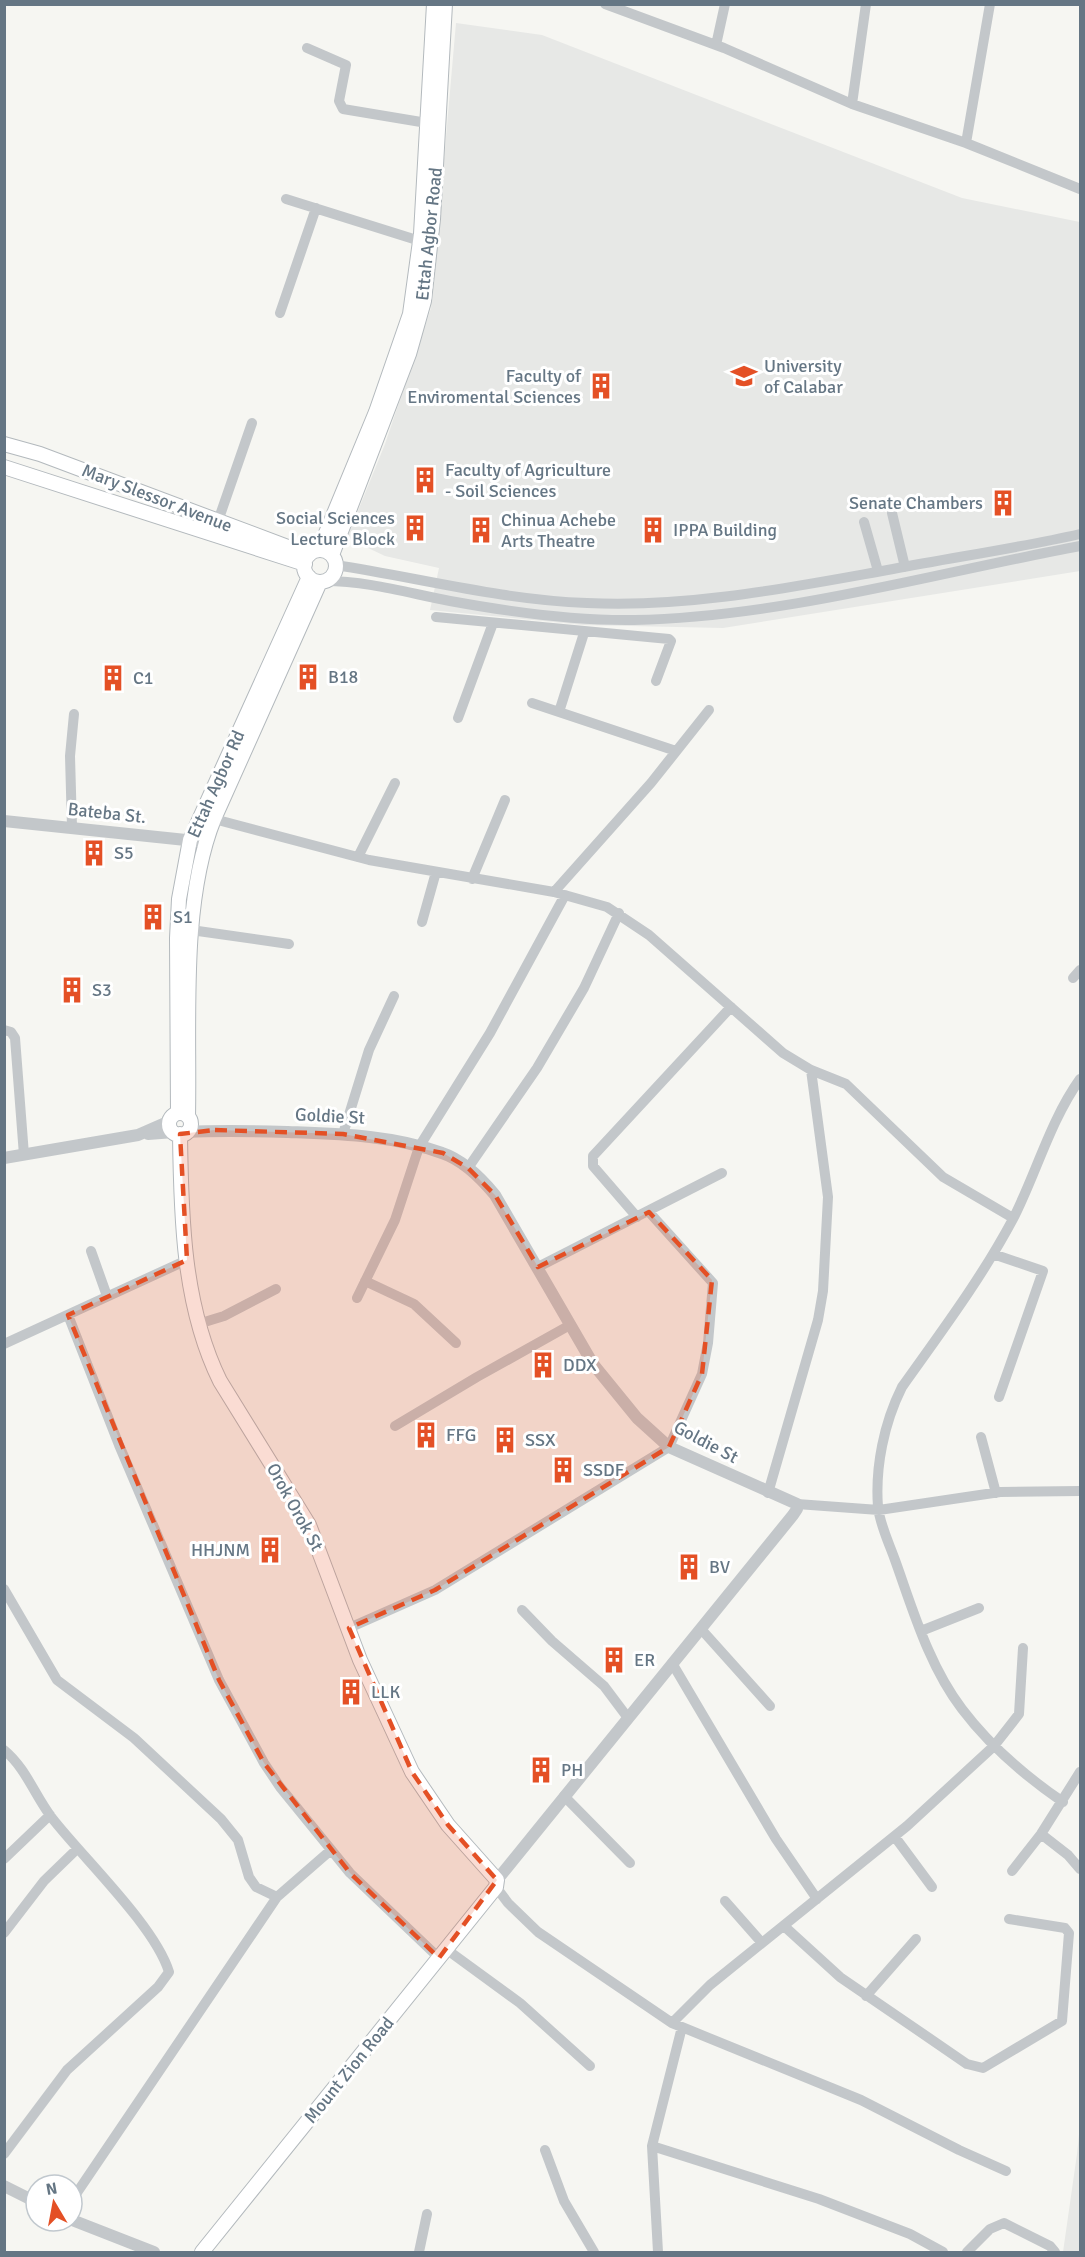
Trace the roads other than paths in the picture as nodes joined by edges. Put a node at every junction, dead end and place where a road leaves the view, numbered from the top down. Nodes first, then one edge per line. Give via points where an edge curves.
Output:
1 (434, 4) edge
2 (445, 4) edge
3 (605, 4) edge
4 (725, 4) edge
5 (866, 4) edge
6 (990, 4) edge
7 (716, 45) junction
8 (307, 48) dead end
9 (852, 104) junction
10 (427, 123) junction
11 (966, 142) junction
12 (1080, 189) edge
13 (286, 199) dead end
14 (316, 208) junction
15 (420, 241) junction
16 (280, 313) dead end
17 (252, 423) dead end
18 (4, 444) edge
19 (4, 466) edge
20 (892, 513) dead end
21 (218, 521) junction
22 (864, 522) dead end
23 (1080, 534) edge
24 (1080, 546) edge
25 (319, 566) junction
26 (905, 567) junction
27 (878, 572) junction
28 (436, 617) dead end
29 (493, 623) junction
30 (584, 633) junction
31 (656, 681) dead end
32 (532, 703) dead end
33 (709, 710) dead end
34 (559, 712) junction
35 (74, 714) dead end
36 (458, 718) dead end
37 (676, 751) junction
38 (395, 783) dead end
39 (505, 800) dead end
40 (214, 819) junction
41 (4, 820) edge
42 (72, 827) junction
43 (190, 840) junction
44 (205, 842) junction
45 (358, 857) junction
46 (436, 872) junction
47 (472, 879) junction
48 (554, 892) junction
49 (565, 895) junction
50 (619, 913) junction
51 (422, 922) dead end
52 (191, 930) junction
53 (289, 944) dead end
54 (394, 996) dead end
55 (731, 1007) junction
56 (4, 1030) edge
57 (811, 1070) junction
58 (1080, 1079) edge
59 (181, 1124) junction
60 (343, 1134) junction
61 (419, 1147) junction
62 (24, 1155) junction
63 (4, 1158) edge
64 (468, 1168) junction
65 (722, 1173) dead end
66 (649, 1212) junction
67 (637, 1217) junction
68 (1013, 1218) junction
69 (91, 1251) dead end
70 (993, 1254) junction
71 (187, 1260) junction
72 (538, 1267) junction
73 (365, 1281) junction
74 (276, 1289) dead end
75 (107, 1296) junction
76 (357, 1298) dead end
77 (68, 1315) junction
78 (198, 1324) junction
79 (570, 1325) junction
80 (456, 1343) dead end
81 (4, 1344) edge
82 (999, 1397) dead end
83 (396, 1426) dead end
84 (981, 1437) dead end
85 (669, 1447) junction
86 (1080, 1491) edge
87 (996, 1492) junction
88 (768, 1493) junction
89 (796, 1504) junction
90 (879, 1510) junction
91 (6, 1595) edge
92 (979, 1608) dead end
93 (522, 1610) dead end
94 (349, 1628) junction
95 (701, 1629) junction
96 (921, 1631) junction
97 (1023, 1648) dead end
98 (672, 1663) junction
99 (770, 1706) dead end
100 (628, 1718) junction
101 (994, 1746) junction
102 (4, 1750) edge
103 (1080, 1772) edge
104 (564, 1796) junction
105 (1063, 1802) junction
106 (50, 1815) junction
107 (1041, 1834) junction
108 (895, 1837) junction
109 (77, 1849) junction
110 (331, 1850) junction
111 (4, 1859) edge
112 (630, 1863) dead end
113 (1080, 1869) edge
114 (1012, 1871) dead end
115 (496, 1884) junction
116 (932, 1887) dead end
117 (277, 1897) junction
118 (817, 1899) junction
119 (725, 1901) dead end
120 (1009, 1919) dead end
121 (784, 1926) junction
122 (4, 1933) edge
123 (916, 1939) dead end
124 (762, 1943) junction
125 (442, 1954) junction
126 (866, 1996) junction
127 (677, 2025) junction
128 (591, 2066) dead end
129 (652, 2145) junction
130 (545, 2150) dead end
131 (4, 2154) edge
132 (1006, 2171) dead end
133 (84, 2182) edge
134 (4, 2186) edge
135 (24, 2196) edge
136 (427, 2214) dead end
137 (84, 2225) edge
138 (154, 2253) edge
139 (202, 2253) edge
140 (419, 2253) edge
141 (594, 2253) edge
142 (658, 2253) edge
143 (943, 2253) edge
144 (967, 2253) edge
145 (1056, 2253) edge

1 - 10 main road, Ettah Agbor Road
2 - 25 main road, Ettah Agbor Road via 433,219 424,301 405,365
3 - 7 street
4 - 7 street
5 - 9 street
6 - 11 street
7 - 9 street
8 - 10 street via 347,66 339,101 343,109
9 - 11 street
10 - 15 main road, Ettah Agbor Road
11 - 12 street
13 - 14 street
14 - 15 street
14 - 16 street
15 - 25 main road, Ettah Agbor Road via 414,292 401,345
17 - 21 street
18 - 21 main road, Mary Slessor Avenue
19 - 25 main road, Mary Slessor Avenue
20 - 26 street
21 - 25 main road, Mary Slessor Avenue
22 - 27 street
23 - 26 street
24 - 25 street via 774,607 634,620 538,614 451,601 372,584
25 - 27 street via 488,594 589,604 713,598
25 - 40 main road, Ettah Agbor Rd
25 - 43 main road, Ettah Agbor Rd
26 - 27 street
28 - 29 street
29 - 30 street
29 - 36 street
30 - 31 street via 670,639
30 - 34 street
32 - 34 street
33 - 37 street
34 - 37 street
35 - 42 street via 70,756
37 - 48 street
38 - 45 street
39 - 47 street
40 - 44 main road, Ettah Agbor Rd
40 - 45 street
41 - 42 street, Bateba St.
42 - 43 street, Bateba St.
43 - 44 street, Bateba St.
43 - 59 main road, Ettah Agbor Rd via 179,899 177,938
44 - 52 main road, Ettah Agbor Rd
45 - 46 street
46 - 47 street
46 - 51 street
47 - 48 street
48 - 49 street
49 - 50 street
49 - 61 street via 490,1033
50 - 55 street
50 - 64 street via 578,998 537,1068
52 - 53 street
52 - 59 main road, Ettah Agbor Rd
54 - 60 street via 369,1050
55 - 57 street via 783,1053
55 - 67 street via 593,1156 593,1166
56 - 62 street via 15,1038
57 - 68 street via 846,1084 943,1177
57 - 88 street via 828,1197 823,1291
58 - 68 street
59 - 60 street, Goldie St via 215,1130
59 - 62 street, Goldie St
59 - 71 main road, Orok Orok St
60 - 61 street, Goldie St via 379,1137
61 - 64 street, Goldie St via 443,1153
61 - 73 street via 395,1220
62 - 63 street, Goldie St
64 - 72 street, Goldie St via 495,1195
65 - 66 street
66 - 67 street
66 - 85 street via 713,1284 702,1374
67 - 72 street
68 - 70 street
69 - 75 street
70 - 82 street via 1043,1271
70 - 90 street via 892,1407 880,1461
71 - 75 street
71 - 78 main road, Orok Orok St
72 - 79 street, Goldie St
73 - 76 street
73 - 80 street via 414,1304
74 - 78 street via 224,1316
75 - 77 street
77 - 81 street
77 - 110 street via 219,1680 280,1787
78 - 94 main road, Orok Orok St via 220,1381 309,1524
79 - 83 street
79 - 85 street, Goldie St via 613,1390
84 - 87 street
85 - 88 street, Goldie St
85 - 94 street via 435,1590
86 - 87 street
87 - 90 street
88 - 89 street, Goldie St
89 - 90 street
89 - 95 street via 793,1515
90 - 96 street
91 - 117 street via 57,1680 134,1738 221,1819 238,1840 256,1887
92 - 96 street
93 - 100 street via 604,1686
94 - 115 main road, Orok Orok St via 412,1772
95 - 98 street
95 - 99 street
96 - 101 street via 947,1688
97 - 101 street via 1019,1714
98 - 100 street
98 - 118 street via 776,1839
100 - 104 street
101 - 105 street via 1027,1777
101 - 108 street
102 - 106 street via 21,1768
103 - 105 street
104 - 112 street
104 - 115 street
105 - 107 street
106 - 109 street
106 - 111 street
107 - 113 street
107 - 114 street
108 - 116 street
108 - 118 street
109 - 122 street via 44,1881
109 - 131 street via 148,1934 169,1972 158,1987 67,2070
110 - 117 street
110 - 125 street via 350,1873
115 - 125 main road, Mount Zion Road
115 - 127 street via 508,1903 538,1932
117 - 133 street
118 - 121 street
119 - 124 street
120 - 126 street via 1068,1931 1062,2021 991,2065 976,2068 967,2064
121 - 124 street
121 - 126 street
123 - 126 street
124 - 127 street via 710,1985
125 - 128 street via 520,2003
125 - 139 main road, Mount Zion Road
127 - 129 street
127 - 132 street via 861,2100
129 - 142 street
129 - 143 street via 819,2199 910,2234
130 - 141 street via 564,2201
134 - 135 street
136 - 140 street
137 - 138 street
144 - 145 street via 990,2229 1004,2223 1050,2246

